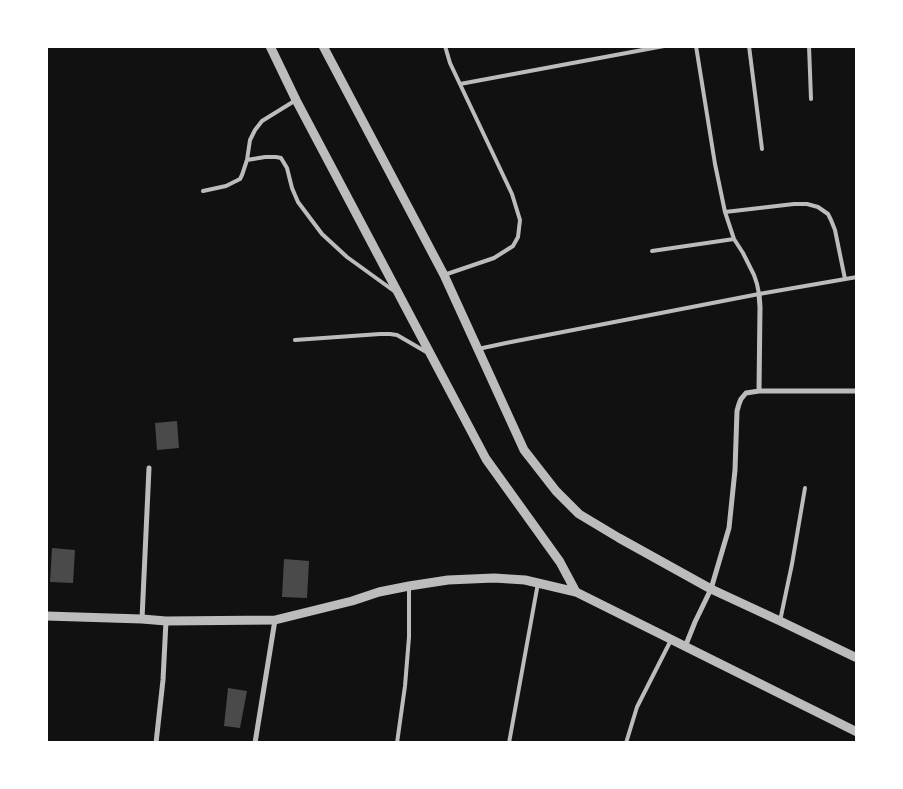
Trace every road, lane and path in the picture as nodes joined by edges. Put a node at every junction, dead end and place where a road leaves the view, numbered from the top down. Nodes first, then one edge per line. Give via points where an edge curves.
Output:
1 (270, 46) edge
2 (323, 46) edge
3 (445, 46) edge
4 (664, 46) edge
5 (696, 46) edge
6 (749, 46) edge
7 (808, 46) edge
8 (460, 84) junction
9 (811, 99) dead end
10 (296, 100) junction
11 (762, 149) dead end
12 (247, 160) junction
13 (203, 191) dead end
14 (725, 212) junction
15 (734, 238) junction
16 (652, 251) dead end
17 (444, 275) junction
18 (857, 277) edge
19 (845, 279) junction
20 (759, 294) junction
21 (400, 296) junction
22 (295, 340) dead end
23 (477, 350) junction
24 (432, 355) junction
25 (857, 390) edge
26 (759, 391) junction
27 (149, 468) dead end
28 (805, 488) dead end
29 (538, 583) junction
30 (409, 586) junction
31 (711, 589) junction
32 (576, 592) junction
33 (46, 616) edge
34 (142, 619) junction
35 (275, 620) junction
36 (166, 621) junction
37 (780, 621) junction
38 (671, 640) junction
39 (685, 646) junction
40 (857, 658) edge
41 (857, 732) edge
42 (156, 743) edge
43 (255, 743) edge
44 (397, 743) edge
45 (509, 743) edge
46 (626, 743) edge

1 - 10 street
2 - 17 street
3 - 8 lane
4 - 8 lane
5 - 14 lane
6 - 11 lane
7 - 9 lane
8 - 17 lane via 512,194 520,220 518,237 512,246 494,258
10 - 12 lane via 262,121 250,140
10 - 21 street
12 - 13 lane via 237,181
12 - 21 lane via 281,158 298,202 322,234
14 - 15 lane
14 - 19 lane via 794,204 818,207 828,214 835,230
15 - 16 lane
15 - 20 lane via 754,275
17 - 23 street
18 - 19 lane
19 - 20 lane
20 - 23 lane
20 - 26 street
21 - 24 street
22 - 24 lane via 390,334
23 - 31 street via 524,450 556,491 579,514
24 - 32 street via 486,460 560,562
25 - 26 street
26 - 31 street via 746,394 738,404 729,528
27 - 34 street
28 - 37 lane
29 - 30 street via 494,578
29 - 32 street
29 - 45 lane
30 - 35 street
30 - 44 lane via 409,637
31 - 37 street
31 - 39 street
32 - 38 street
33 - 34 street
34 - 36 street
35 - 36 street
35 - 43 street
36 - 42 street
37 - 40 street
38 - 39 street
38 - 46 lane via 637,707
39 - 41 street

